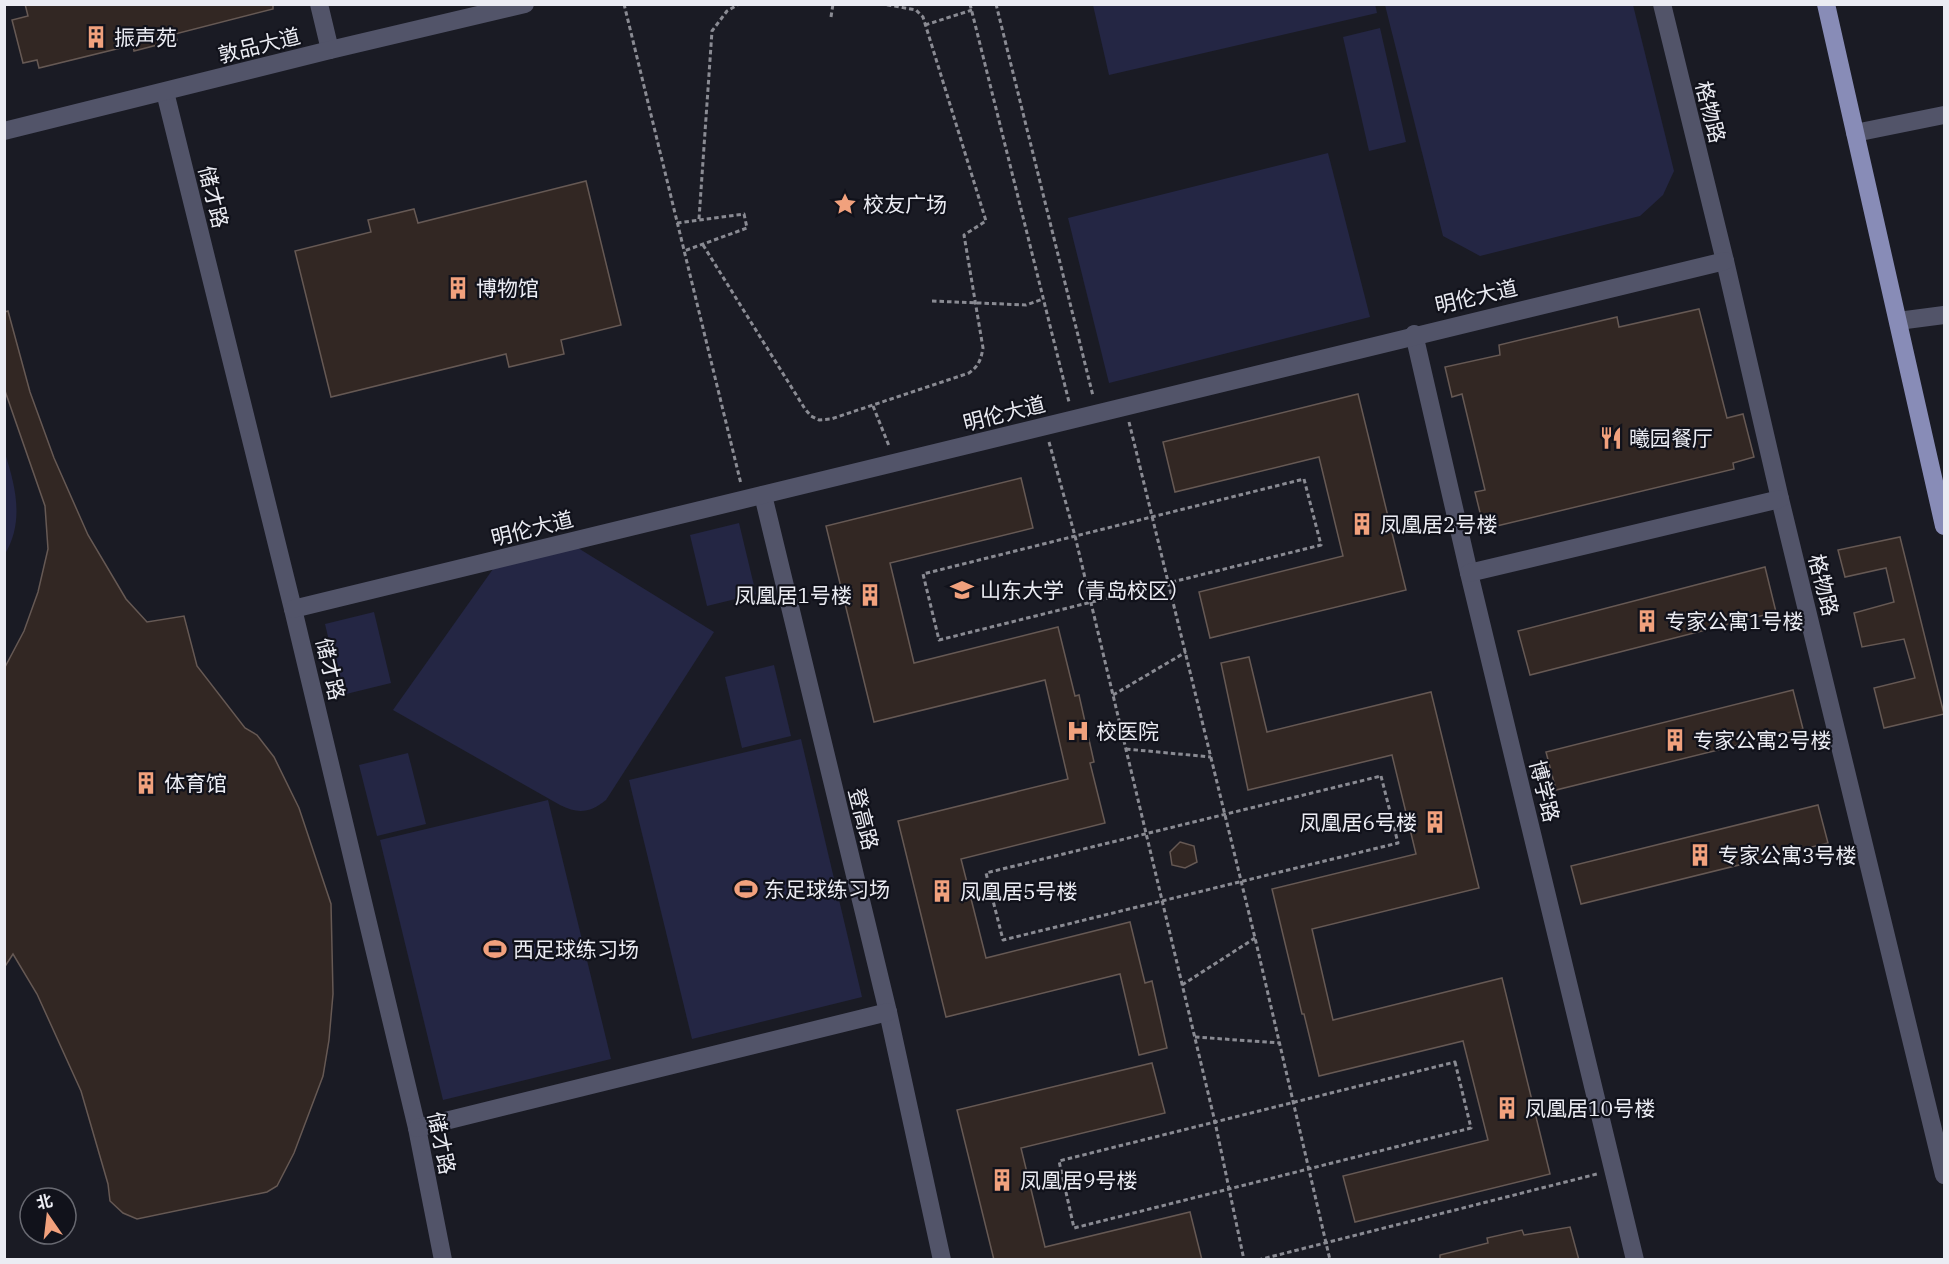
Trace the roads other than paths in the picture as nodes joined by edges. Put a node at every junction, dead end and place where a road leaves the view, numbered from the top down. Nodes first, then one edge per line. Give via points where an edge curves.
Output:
1 (319, 4) edge
2 (525, 4) edge
3 (1662, 4) edge
4 (1826, 4) edge
5 (475, 10) edge
6 (452, 13) edge
7 (330, 50) junction
8 (165, 92) junction
9 (1944, 115) edge
10 (5, 130) edge
11 (1856, 133) junction
12 (1725, 261) junction
13 (1944, 315) edge
14 (1898, 321) junction
15 (1414, 333) junction
16 (763, 495) junction
17 (1780, 499) junction
18 (1944, 526) edge
19 (1469, 573) junction
20 (293, 609) junction
21 (888, 1012) junction
22 (417, 1128) junction
23 (1944, 1175) edge
24 (443, 1260) edge
25 (942, 1260) edge
26 (1635, 1260) edge

1 - 7 street
2 - 5 street, 敦品大道
3 - 12 street, 格物路
4 - 11 main road
5 - 6 street, 敦品大道
6 - 7 street, 敦品大道
7 - 8 street, 敦品大道
8 - 10 street, 敦品大道
8 - 20 street, 储才路
9 - 11 street
11 - 14 main road
12 - 15 street, 明伦大道
12 - 17 street, 格物路
13 - 14 street
14 - 18 main road
15 - 16 street, 明伦大道
15 - 19 street, 博学路
16 - 20 street, 明伦大道
16 - 21 street, 登高路
17 - 19 street
17 - 23 street, 格物路
19 - 26 street, 博学路
20 - 22 street, 储才路
21 - 22 street
21 - 25 street, 登高路
22 - 24 street, 储才路

